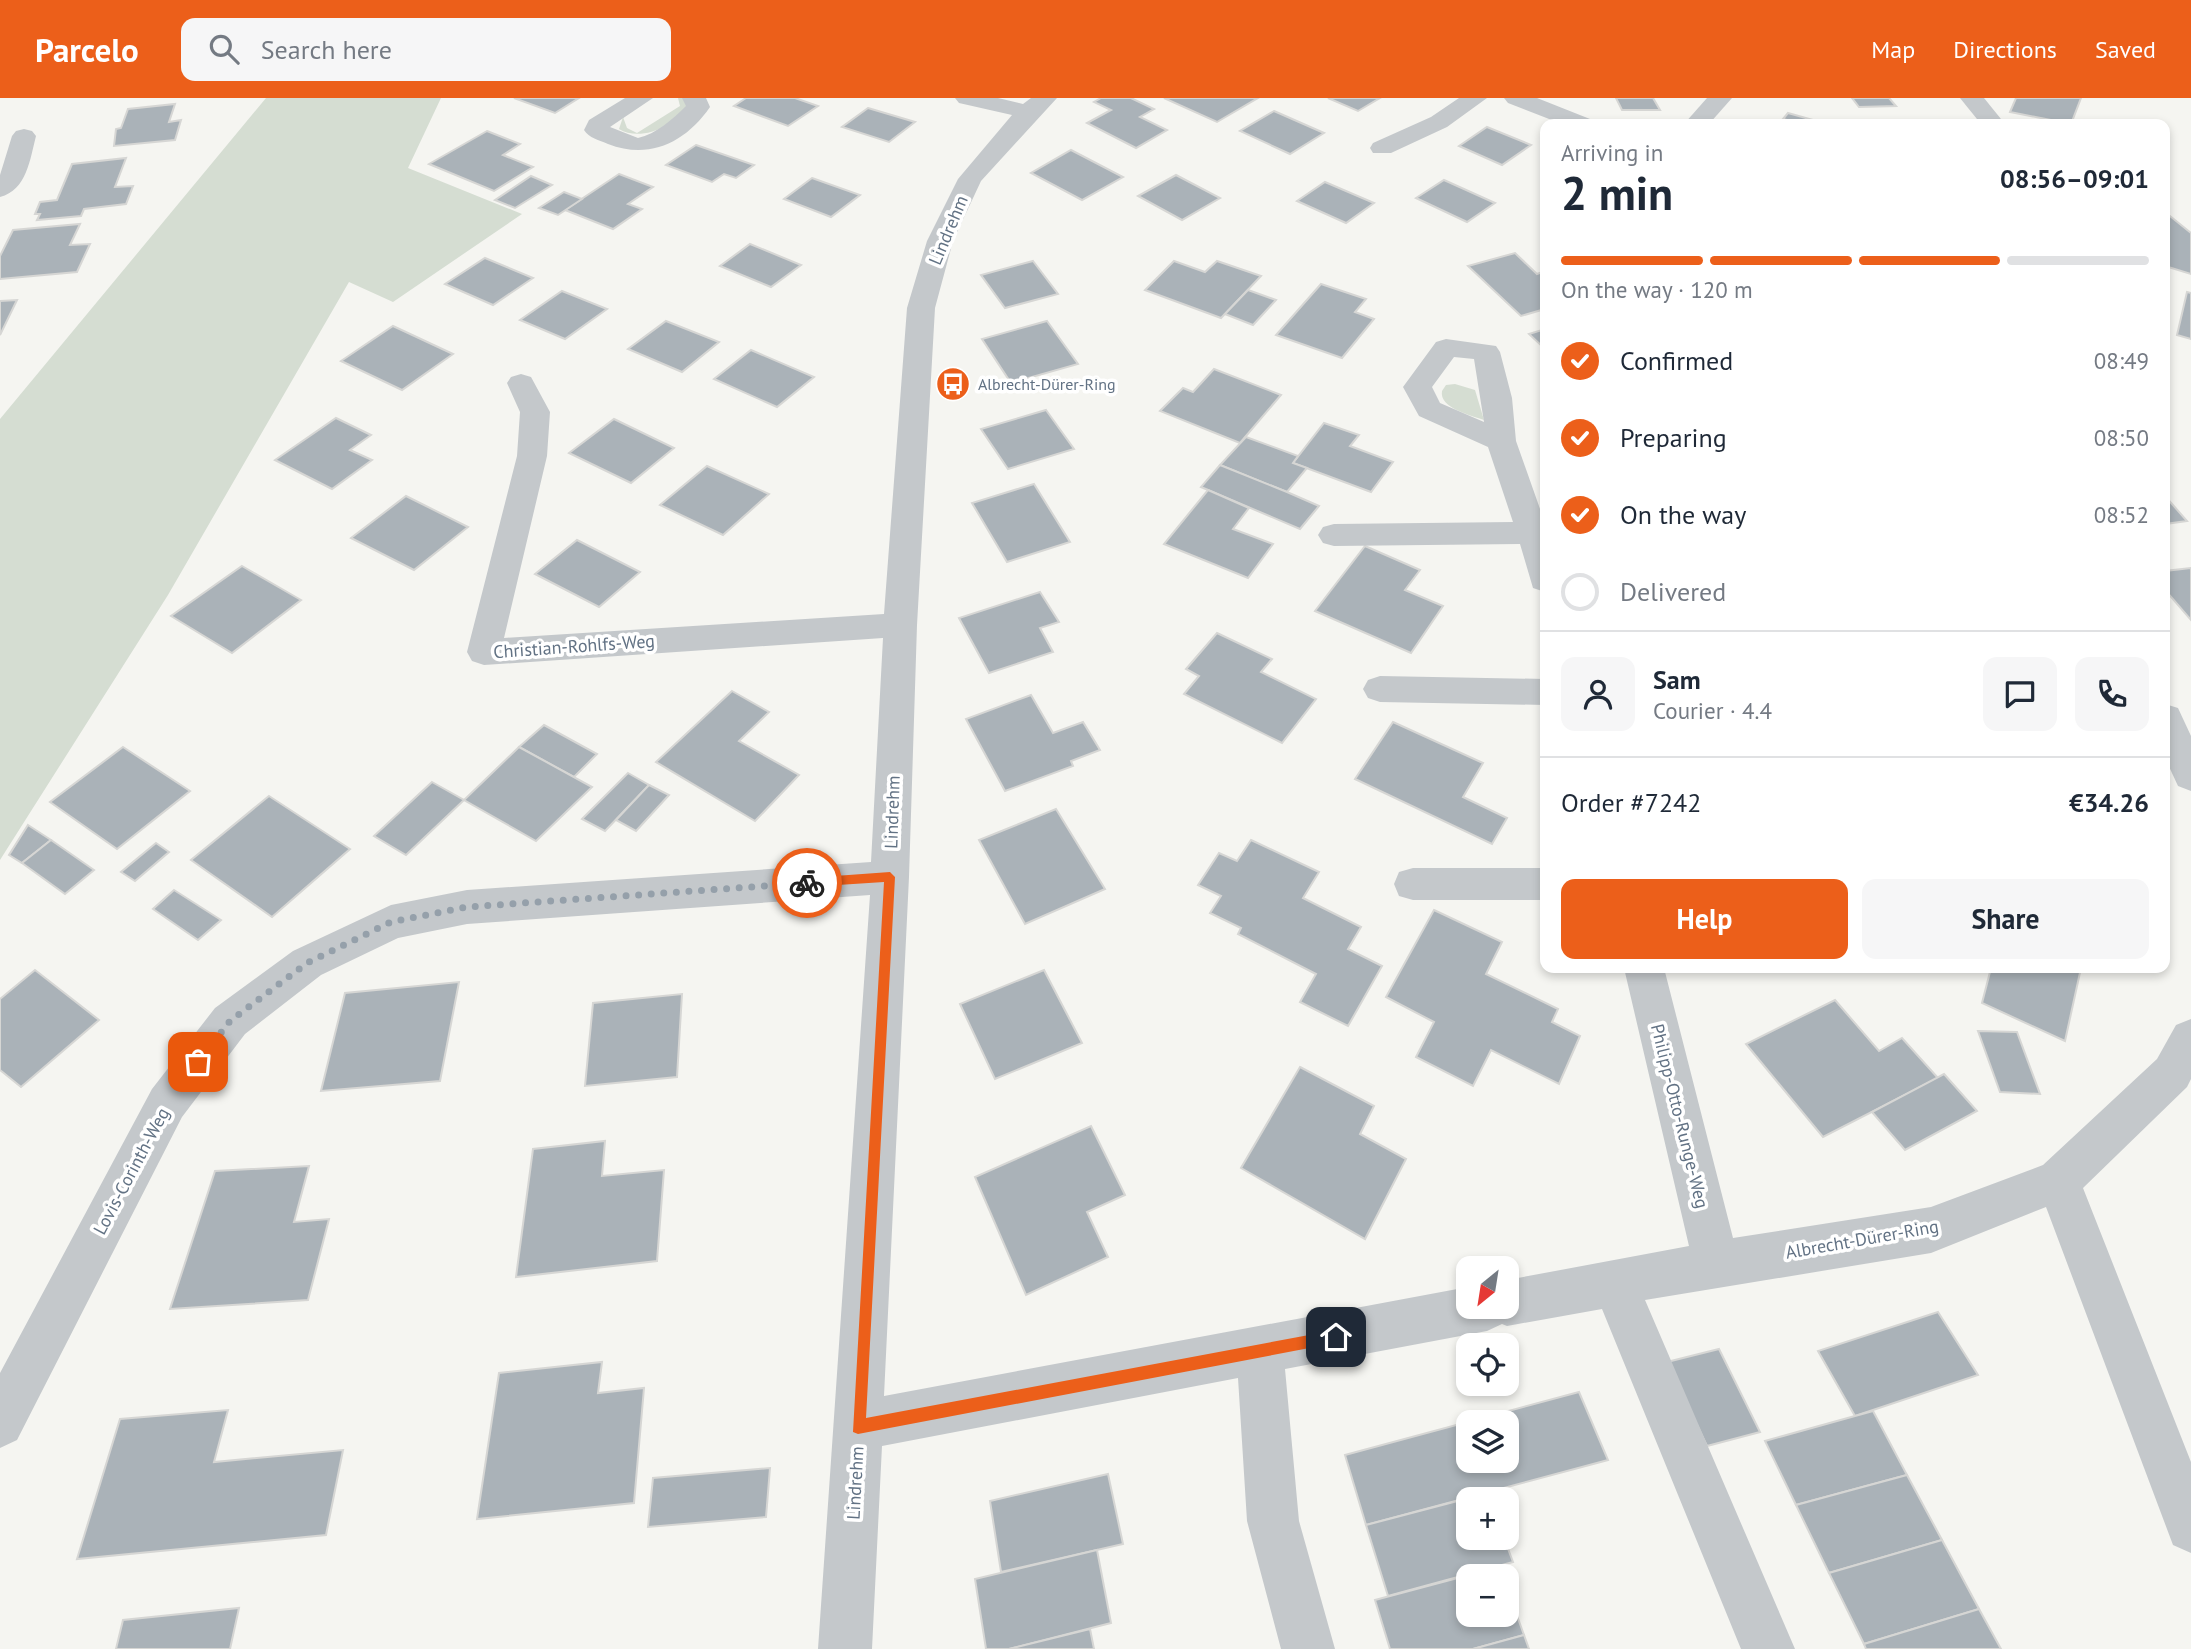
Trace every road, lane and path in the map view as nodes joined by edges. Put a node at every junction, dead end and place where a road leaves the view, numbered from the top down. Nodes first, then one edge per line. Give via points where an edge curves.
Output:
1 (694, 98) edge
2 (967, 98) edge
3 (1475, 98) edge
4 (1516, 98) edge
5 (1720, 98) edge
6 (1972, 98) edge
7 (640, 101) edge
8 (1036, 105) edge
9 (1569, 119) edge
10 (1701, 119) edge
11 (1989, 119) edge
12 (24, 136) dead end
13 (1382, 148) dead end
14 (0, 189) edge
15 (522, 383) dead end
16 (1502, 441) dead end
17 (1533, 533) junction
18 (1334, 535) dead end
19 (1540, 560) edge
20 (900, 625) junction
21 (1380, 689) dead end
22 (1540, 692) edge
23 (2170, 729) edge
24 (2191, 776) edge
25 (890, 877) junction
26 (1413, 884) dead end
27 (1540, 884) edge
28 (1645, 973) edge
29 (2191, 1038) edge
30 (2058, 1181) junction
31 (1716, 1264) junction
32 (1614, 1282) junction
33 (1519, 1301) edge
34 (1456, 1313) edge
35 (1260, 1352) junction
36 (0, 1423) edge
37 (858, 1426) junction
38 (2191, 1527) edge
39 (845, 1649) edge
40 (1308, 1649) edge
41 (1768, 1649) edge

1 - 7 street via 698,107 692,116 649,144 639,145 596,130 597,125
2 - 8 street
3 - 13 street via 1438,122
4 - 9 street
5 - 10 street
6 - 11 street
8 - 20 street, Lindrehm via 971,179 940,240 921,308
12 - 14 street via 13,176
15 - 20 street, Christian-Rohlfs-Weg via 535,412 532,456 484,652
16 - 17 street
17 - 18 street
17 - 19 street
20 - 25 street, Lindrehm
21 - 22 street
23 - 24 street
25 - 36 street, Lovis-Corinth-Weg via 467,907 391,922 307,963 230,1021 167,1103
25 - 37 street, Lindrehm
26 - 27 street
28 - 31 street, Philipp-Otto-Runge-Weg
29 - 30 street, Albrecht-Dürer-Ring via 2172,1073
30 - 31 street, Albrecht-Dürer-Ring via 1931,1230
30 - 38 street
31 - 32 street, Albrecht-Dürer-Ring
32 - 33 street, Albrecht-Dürer-Ring
32 - 41 street
34 - 35 street
35 - 37 street
35 - 40 street via 1273,1521
37 - 39 street, Lindrehm

